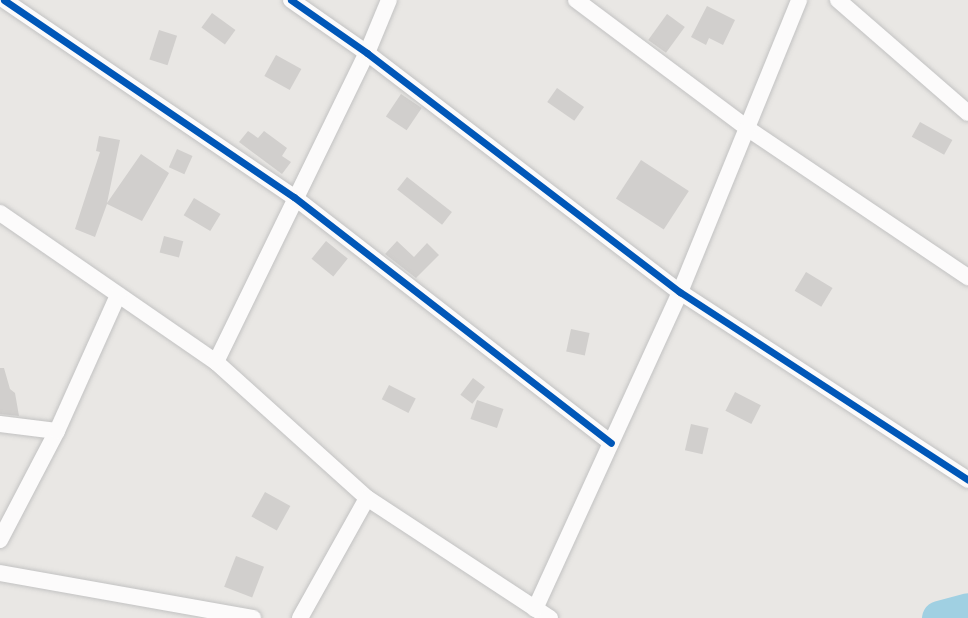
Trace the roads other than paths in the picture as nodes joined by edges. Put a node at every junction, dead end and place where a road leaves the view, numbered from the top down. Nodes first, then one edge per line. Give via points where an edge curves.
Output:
1 (4, 0) edge
2 (290, 0) edge
3 (389, 0) edge
4 (576, 0) edge
5 (799, 0) edge
6 (838, 0) edge
7 (367, 53) junction
8 (968, 113) edge
9 (747, 128) junction
10 (294, 197) junction
11 (0, 213) edge
12 (968, 277) edge
13 (680, 292) junction
14 (118, 295) junction
15 (216, 362) junction
16 (0, 424) edge
17 (57, 431) junction
18 (611, 443) junction
19 (968, 480) edge
20 (367, 498) junction
21 (0, 540) edge
22 (0, 573) edge
23 (535, 609) junction
24 (253, 618) edge
25 (300, 618) edge
26 (550, 618) edge

1 - 10 street
2 - 7 street
3 - 7 street
4 - 9 street
5 - 9 street
6 - 8 street
7 - 10 street
7 - 13 street
9 - 12 street
9 - 13 street
10 - 15 street
10 - 18 street
11 - 14 street
13 - 18 street
13 - 19 street
14 - 15 street
14 - 17 street
15 - 20 street
16 - 17 street
17 - 21 street
18 - 23 street
20 - 23 street
20 - 25 street
22 - 24 street
23 - 26 street

